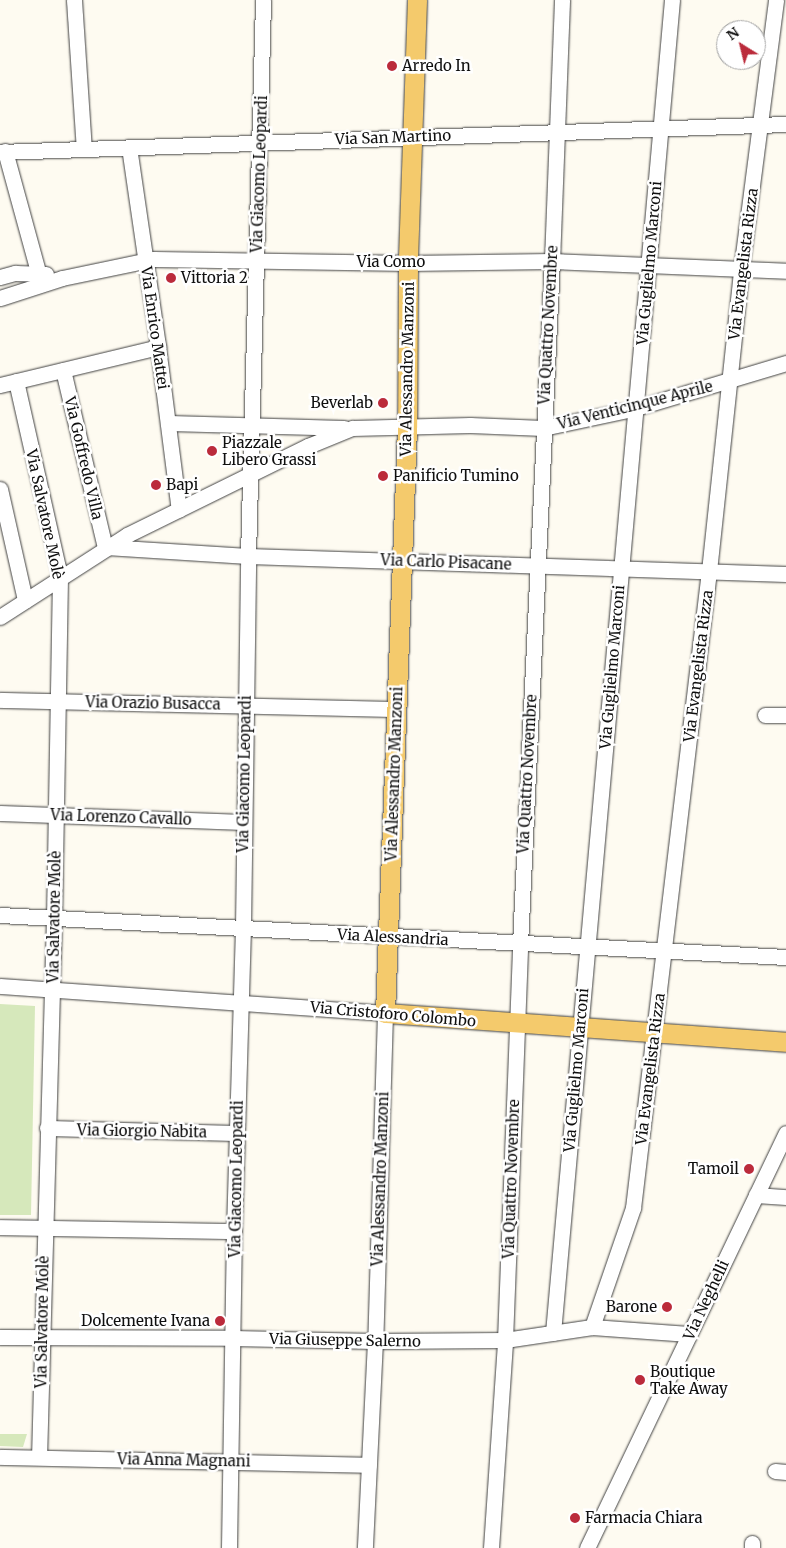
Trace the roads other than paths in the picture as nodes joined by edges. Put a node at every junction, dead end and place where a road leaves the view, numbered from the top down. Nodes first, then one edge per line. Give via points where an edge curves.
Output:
1 (74, 0) edge
2 (263, 0) edge
3 (417, 0) edge
4 (562, 0) edge
5 (672, 0) edge
6 (776, 0) edge
7 (760, 124) junction
8 (786, 124) edge
9 (661, 128) junction
10 (556, 132) junction
11 (412, 137) junction
12 (260, 142) junction
13 (129, 147) junction
14 (84, 149) junction
15 (2, 151) edge
16 (145, 260) junction
17 (256, 260) junction
18 (552, 261) junction
19 (408, 263) junction
20 (649, 267) junction
21 (741, 270) junction
22 (786, 271) edge
23 (38, 272) junction
24 (0, 277) edge
25 (62, 278) junction
26 (0, 298) edge
27 (158, 346) junction
28 (786, 363) edge
29 (63, 370) junction
30 (16, 381) junction
31 (729, 381) junction
32 (0, 385) edge
33 (636, 408) junction
34 (168, 423) junction
35 (253, 426) junction
36 (352, 428) junction
37 (407, 428) junction
38 (543, 428) junction
39 (252, 475) junction
40 (0, 489) edge
41 (179, 510) junction
42 (105, 547) junction
43 (248, 556) junction
44 (402, 561) junction
45 (537, 566) junction
46 (621, 568) junction
47 (709, 571) junction
48 (786, 574) edge
49 (60, 577) junction
50 (25, 600) junction
51 (0, 617) edge
52 (0, 700) edge
53 (59, 701) junction
54 (245, 706) junction
55 (396, 709) junction
56 (765, 715) dead end
57 (786, 715) edge
58 (0, 813) edge
59 (56, 814) junction
60 (243, 822) junction
61 (0, 914) edge
62 (54, 918) junction
63 (243, 928) junction
64 (387, 936) junction
65 (520, 944) junction
66 (587, 948) junction
67 (664, 952) junction
68 (786, 957) edge
69 (0, 986) edge
70 (52, 989) junction
71 (240, 1002) junction
72 (385, 1013) junction
73 (517, 1024) junction
74 (580, 1028) junction
75 (655, 1033) junction
76 (786, 1042) edge
77 (47, 1128) junction
78 (237, 1133) junction
79 (786, 1133) edge
80 (756, 1195) junction
81 (786, 1197) edge
82 (0, 1227) edge
83 (44, 1228) junction
84 (234, 1231) junction
85 (592, 1327) junction
86 (553, 1333) junction
87 (689, 1334) junction
88 (0, 1337) edge
89 (42, 1338) junction
90 (232, 1338) junction
91 (505, 1340) junction
92 (375, 1342) junction
93 (0, 1457) edge
94 (39, 1457) junction
95 (231, 1461) junction
96 (369, 1465) junction
97 (229, 1548) edge
98 (365, 1548) edge
99 (491, 1548) edge
100 (586, 1548) edge

1 - 14 street
2 - 12 street, Via Giacomo Leopardi
3 - 11 main road, Via Alessandro Manzoni
4 - 10 street, Via Quattro Novembre
5 - 9 street, Via Guglielmo Marconi
6 - 7 street, Via Evangelista Rizza
7 - 8 street, Via San Martino
7 - 9 street, Via San Martino
7 - 21 street, Via Evangelista Rizza
9 - 10 street, Via San Martino
9 - 20 street, Via Guglielmo Marconi
10 - 11 street, Via San Martino
10 - 18 street, Via Quattro Novembre
11 - 12 street, Via San Martino
11 - 19 main road, Via Alessandro Manzoni
12 - 13 street, Via San Martino
12 - 17 street, Via Giacomo Leopardi
13 - 14 street, Via San Martino
13 - 16 street, Via Enrico Mattei
14 - 15 street, Via San Martino
15 - 23 street
16 - 17 street, Via Como
16 - 25 street, Via Como
16 - 27 street, Via Enrico Mattei
17 - 19 street, Via Como
17 - 35 street, Via Giacomo Leopardi
18 - 19 street, Via Como
18 - 20 street, Via Como
18 - 38 street, Via Quattro Novembre
19 - 37 main road, Via Alessandro Manzoni
20 - 21 street, Via Como
20 - 33 street, Via Guglielmo Marconi
21 - 22 street, Via Como
21 - 31 street, Via Evangelista Rizza
23 - 24 street
23 - 25 street
25 - 26 street, Via Como
27 - 29 street
27 - 34 street, Via Enrico Mattei
28 - 31 street, Via Venticinque Aprile
29 - 30 street
29 - 42 street, Via Goffredo Villa
30 - 32 street
30 - 49 street, Via Salvatore Molè
31 - 33 street, Via Venticinque Aprile
31 - 47 street, Via Evangelista Rizza
33 - 38 street, Via Venticinque Aprile
33 - 46 street, Via Guglielmo Marconi
34 - 35 street
34 - 41 street, Via Enrico Mattei
35 - 36 street
35 - 39 street, Via Giacomo Leopardi
36 - 37 street, Via Venticinque Aprile
36 - 39 street, Via Venticinque Aprile
37 - 38 street, Via Venticinque Aprile via 470,425
37 - 44 main road, Via Alessandro Manzoni
38 - 45 street, Via Quattro Novembre
39 - 41 street, Via Venticinque Aprile
39 - 43 street, Via Giacomo Leopardi
40 - 50 street
41 - 42 street, Via Venticinque Aprile
42 - 43 street, Via Carlo Pisacane
42 - 49 street, Via Venticinque Aprile
43 - 44 street, Via Carlo Pisacane
43 - 54 street, Via Giacomo Leopardi
44 - 45 street, Via Carlo Pisacane
44 - 55 main road, Via Alessandro Manzoni
45 - 46 street, Via Carlo Pisacane
45 - 65 street, Via Quattro Novembre
46 - 47 street, Via Carlo Pisacane
46 - 66 street, Via Guglielmo Marconi
47 - 48 street, Via Carlo Pisacane
47 - 67 street, Via Evangelista Rizza
49 - 50 street, Via Venticinque Aprile
49 - 53 street, Via Salvatore Molè
50 - 51 street, Via Venticinque Aprile
52 - 53 street, Via Orazio Busacca
53 - 54 street, Via Orazio Busacca
53 - 59 street, Via Salvatore Molè
54 - 55 street, Via Orazio Busacca
54 - 60 street, Via Giacomo Leopardi
55 - 64 main road, Via Alessandro Manzoni
56 - 57 street
58 - 59 street, Via Lorenzo Cavallo
59 - 60 street, Via Lorenzo Cavallo
59 - 62 street, Via Salvatore Molè
60 - 63 street, Via Giacomo Leopardi
61 - 62 street, Via Alessandria
62 - 63 street, Via Alessandria
62 - 70 street, Via Salvatore Molè
63 - 64 street, Via Alessandria
63 - 71 street, Via Giacomo Leopardi
64 - 65 street, Via Alessandria
64 - 72 main road, Via Alessandro Manzoni
65 - 66 street, Via Alessandria
65 - 73 street, Via Quattro Novembre
66 - 67 street, Via Alessandria
66 - 74 street, Via Guglielmo Marconi
67 - 68 street, Via Alessandria
67 - 75 street, Via Evangelista Rizza
69 - 70 street, Via Cristoforo Colombo
70 - 71 street, Via Cristoforo Colombo
70 - 77 street, Via Salvatore Molè
71 - 72 street, Via Cristoforo Colombo
71 - 78 street, Via Giacomo Leopardi
72 - 73 main road, Via Cristoforo Colombo
72 - 92 street, Via Alessandro Manzoni
73 - 74 main road, Via Cristoforo Colombo
73 - 91 street, Via Quattro Novembre
74 - 75 main road, Via Cristoforo Colombo
74 - 86 street, Via Guglielmo Marconi
75 - 76 main road, Via Cristoforo Colombo
75 - 85 street, Via Evangelista Rizza via 633,1208
77 - 78 street, Via Giorgio Nabita
77 - 83 street, Via Salvatore Molè
78 - 84 street, Via Giacomo Leopardi
79 - 80 street, Via Neghelli
80 - 81 street
80 - 87 street, Via Neghelli
82 - 83 street
83 - 84 street
83 - 89 street, Via Salvatore Molè
84 - 90 street, Via Giacomo Leopardi
85 - 86 street, Via Giuseppe Salerno
85 - 87 street, Via Giuseppe Salerno
86 - 91 street, Via Giuseppe Salerno
87 - 100 street, Via Neghelli
88 - 89 street, Via Giuseppe Salerno
89 - 90 street, Via Giuseppe Salerno
89 - 94 street, Via Salvatore Molè
90 - 92 street, Via Giuseppe Salerno
90 - 95 street, Via Giacomo Leopardi
91 - 92 street, Via Giuseppe Salerno
91 - 99 street, Via Quattro Novembre
92 - 96 street, Via Alessandro Manzoni
93 - 94 street, Via Anna Magnani
94 - 95 street, Via Anna Magnani
95 - 96 street, Via Anna Magnani
95 - 97 street, Via Giacomo Leopardi
96 - 98 street, Via Alessandro Manzoni

